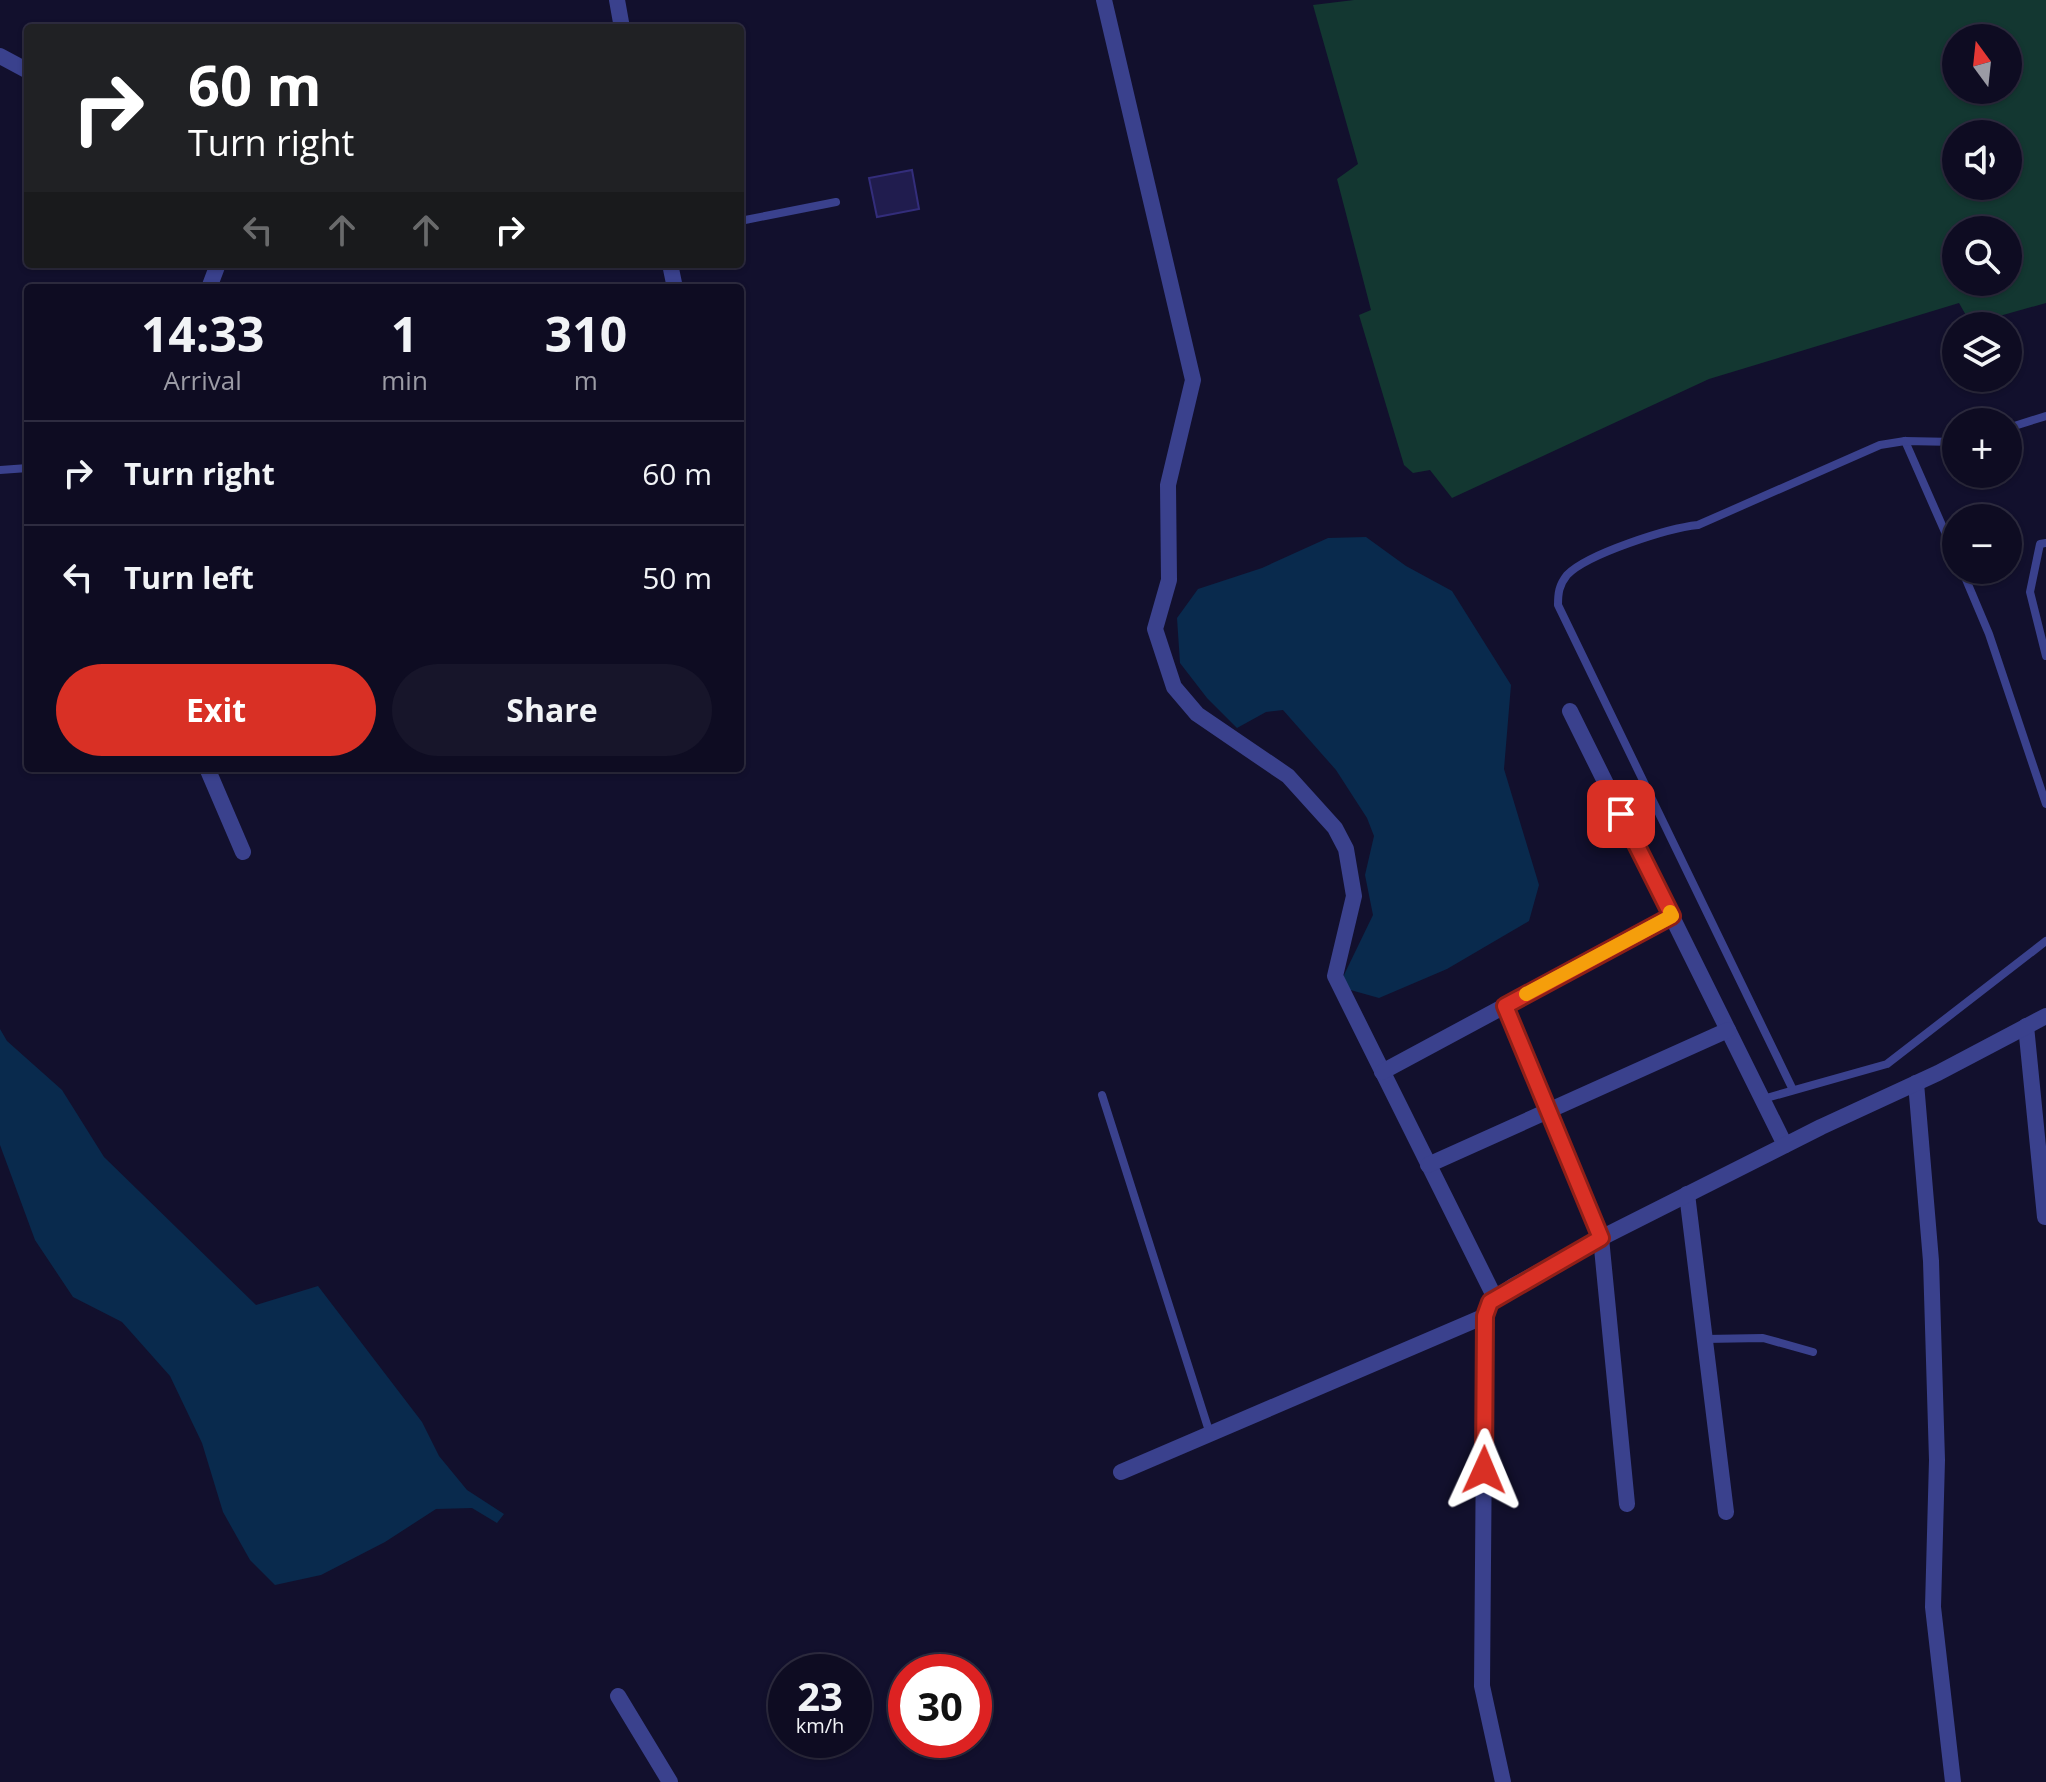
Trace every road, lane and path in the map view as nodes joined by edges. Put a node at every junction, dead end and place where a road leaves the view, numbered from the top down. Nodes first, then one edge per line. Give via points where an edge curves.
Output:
1 (617, 0) edge
2 (1104, 0) edge
3 (621, 24) edge
4 (0, 56) edge
5 (24, 69) edge
6 (836, 202) dead end
7 (744, 220) edge
8 (2046, 416) edge
9 (2022, 424) edge
10 (1905, 441) junction
11 (1942, 442) edge
12 (24, 468) edge
13 (0, 470) edge
14 (1942, 525) edge
15 (2046, 543) edge
16 (1968, 584) edge
17 (2046, 656) edge
18 (1570, 711) dead end
19 (209, 772) edge
20 (2046, 804) edge
21 (243, 852) dead end
22 (1672, 916) junction
23 (2046, 941) edge
24 (1505, 1006) junction
25 (2046, 1016) edge
26 (2026, 1026) junction
27 (1728, 1030) junction
28 (1382, 1072) junction
29 (1916, 1083) junction
30 (1793, 1090) junction
31 (1102, 1095) dead end
32 (1763, 1099) junction
33 (1548, 1111) junction
34 (1785, 1145) junction
35 (1428, 1165) junction
36 (1687, 1194) junction
37 (2045, 1217) edge
38 (1601, 1238) junction
39 (1495, 1298) junction
40 (1485, 1316) junction
41 (1705, 1339) junction
42 (1813, 1352) dead end
43 (1210, 1434) junction
44 (1121, 1472) dead end
45 (1627, 1504) dead end
46 (1726, 1512) dead end
47 (618, 1696) dead end
48 (670, 1782) edge
49 (1503, 1782) edge
50 (1953, 1782) edge

1 - 3 street
2 - 28 street via 1193,380 1168,485 1169,580 1155,629 1174,687 1197,714 1288,776 1341,838 1354,896 1335,976
4 - 5 street
6 - 7 lane
8 - 9 lane
10 - 11 lane
10 - 14 lane
10 - 30 lane via 1880,445 1698,525 1609,551 1569,573 1558,588 1558,605
12 - 13 lane
15 - 17 lane via 2040,544 2030,592
16 - 20 lane
18 - 22 street
19 - 21 street
22 - 24 street
22 - 27 street
23 - 30 lane via 1887,1064
24 - 28 street
24 - 33 street
25 - 26 street
26 - 29 street
26 - 37 street
27 - 32 street
27 - 33 street
28 - 35 street
29 - 34 street
29 - 50 street via 1931,1277 1937,1460 1933,1607
30 - 32 lane
31 - 43 lane
32 - 34 street
33 - 35 street
33 - 38 street
34 - 36 street
35 - 39 street
36 - 38 street
36 - 41 street
38 - 39 street
38 - 45 street
39 - 40 street
40 - 43 street
40 - 49 street via 1482,1686
41 - 42 lane via 1763,1338
41 - 46 street
43 - 44 street
47 - 48 street

